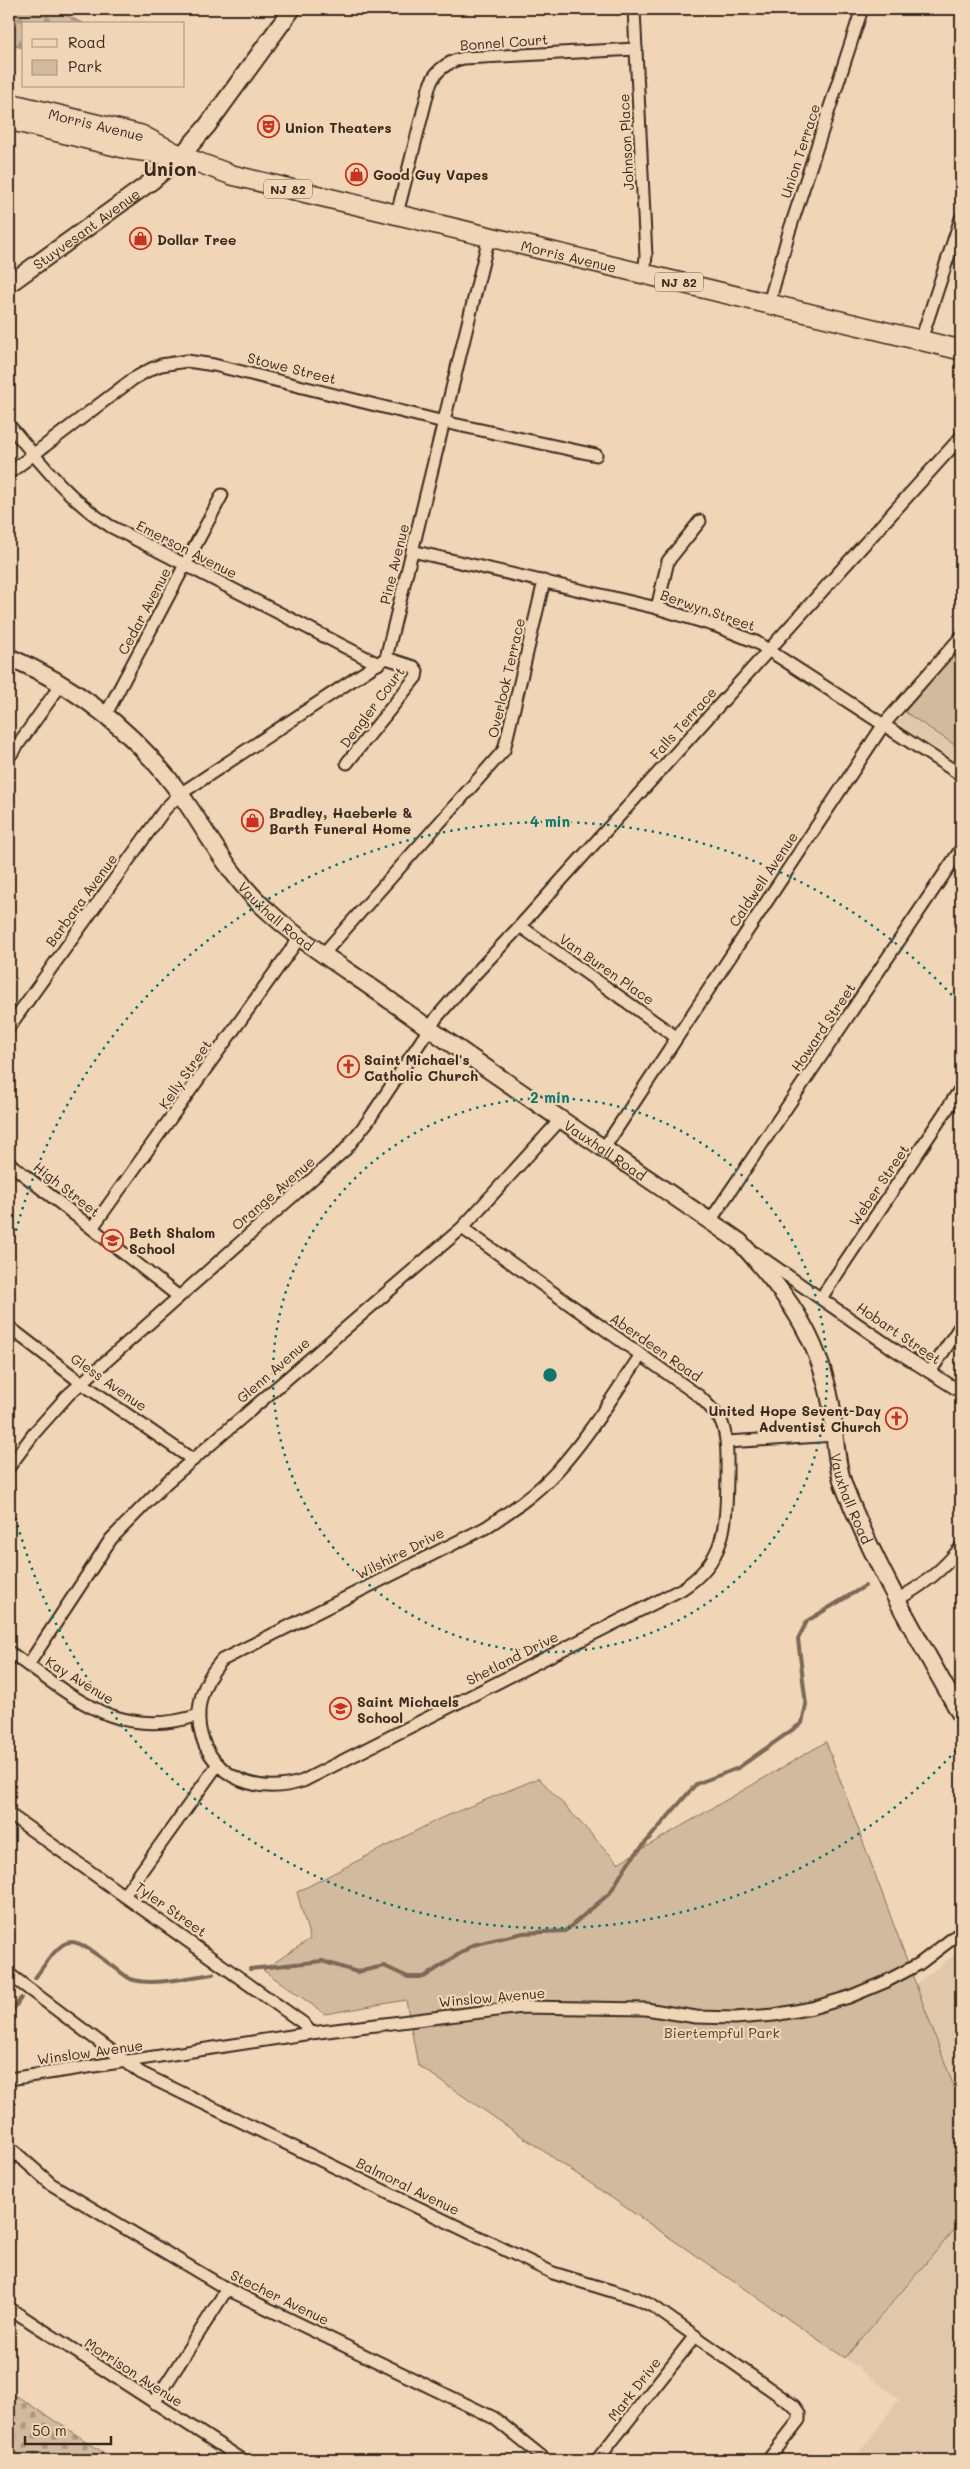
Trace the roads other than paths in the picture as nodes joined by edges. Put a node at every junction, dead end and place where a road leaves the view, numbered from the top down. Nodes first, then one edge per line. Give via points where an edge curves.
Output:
1 (292, 9) edge
2 (634, 9) edge
3 (862, 9) edge
4 (636, 49) junction
5 (9, 103) edge
6 (9, 120) edge
7 (181, 156) junction
8 (397, 214) junction
9 (961, 218) edge
10 (489, 236) junction
11 (644, 274) junction
12 (9, 284) edge
13 (769, 303) junction
14 (921, 340) junction
15 (961, 350) edge
16 (444, 422) junction
17 (9, 425) edge
18 (961, 437) edge
19 (32, 453) junction
20 (596, 456) dead end
21 (9, 473) edge
22 (222, 495) dead end
23 (700, 521) dead end
24 (412, 551) junction
25 (186, 565) junction
26 (544, 581) junction
27 (657, 608) junction
28 (961, 638) edge
29 (770, 649) junction
30 (9, 657) edge
31 (382, 661) junction
32 (62, 683) junction
33 (106, 714) junction
34 (884, 724) junction
35 (9, 757) edge
36 (347, 764) dead end
37 (961, 775) edge
38 (180, 794) junction
39 (961, 849) edge
40 (520, 926) junction
41 (300, 937) junction
42 (324, 953) junction
43 (9, 1027) edge
44 (429, 1029) junction
45 (676, 1036) junction
46 (961, 1088) edge
47 (562, 1119) junction
48 (604, 1148) junction
49 (9, 1163) edge
50 (710, 1221) junction
51 (92, 1228) junction
52 (462, 1228) junction
53 (740, 1242) junction
54 (178, 1296) junction
55 (821, 1298) junction
56 (961, 1325) edge
57 (9, 1327) edge
58 (641, 1355) junction
59 (930, 1372) junction
60 (83, 1384) junction
61 (961, 1392) edge
62 (835, 1435) junction
63 (727, 1442) junction
64 (193, 1460) junction
65 (9, 1467) edge
66 (961, 1547) edge
67 (896, 1600) junction
68 (9, 1652) edge
69 (28, 1665) junction
70 (961, 1714) edge
71 (198, 1715) junction
72 (218, 1764) junction
73 (9, 1814) edge
74 (125, 1894) junction
75 (961, 1932) edge
76 (9, 1974) edge
77 (311, 2033) junction
78 (127, 2062) junction
79 (9, 2079) edge
80 (9, 2147) edge
81 (227, 2289) junction
82 (9, 2308) edge
83 (695, 2336) junction
84 (154, 2403) junction
85 (243, 2460) edge
86 (546, 2460) edge
87 (597, 2460) edge
88 (768, 2460) edge

1 - 7 street, Stuyvesant Avenue via 207,126
2 - 4 street, Johnson Place
3 - 13 street, Union Terrace
4 - 8 street, Bonnel Court via 464,58 443,66 434,75 429,88
4 - 11 street, Johnson Place via 646,256
5 - 7 main road, Morris Avenue / NJ 82 via 132,132
6 - 7 main road, Morris Avenue / NJ 82 via 128,149
7 - 8 main road, Morris Avenue / NJ 82 via 232,175
7 - 12 street, Stuyvesant Avenue via 152,181
8 - 10 main road, Morris Avenue / NJ 82
9 - 14 street
10 - 11 main road, Morris Avenue / NJ 82
10 - 16 street, Pine Avenue
11 - 13 main road, Morris Avenue / NJ 82
13 - 14 main road, Morris Avenue / NJ 82
14 - 15 main road, Morris Avenue / NJ 82
16 - 19 street, Stowe Street via 187,361 161,365 133,379
16 - 20 street, Stowe Street
16 - 24 street, Pine Avenue
17 - 19 street, Emerson Avenue
18 - 29 street, Falls Terrace
19 - 21 street, Stowe Street
19 - 25 street, Emerson Avenue via 62,488 89,512
22 - 25 street, Cedar Avenue
23 - 27 street via 668,561
24 - 26 street, Berwyn Street
24 - 31 street, Pine Avenue
25 - 31 street, Emerson Avenue
25 - 33 street, Cedar Avenue
26 - 27 street, Berwyn Street
26 - 42 street, Overlook Terrace via 504,750
27 - 29 street, Berwyn Street via 716,626
28 - 34 street, Caldwell Avenue
29 - 34 street, Berwyn Street
29 - 40 street, Falls Terrace
30 - 32 street, Vauxhall Road
31 - 36 street, Dengler Court via 414,667 416,677
31 - 38 street
32 - 33 street, Vauxhall Road
32 - 35 street
33 - 38 street, Vauxhall Road via 133,738
34 - 37 street, Berwyn Street
34 - 45 street, Caldwell Avenue
38 - 41 street, Vauxhall Road via 236,877 268,912
38 - 43 street, Barbara Avenue via 165,809
39 - 50 street, Howard Street
40 - 44 street, Falls Terrace via 461,989
40 - 45 street, Van Buren Place
41 - 42 street, Vauxhall Road
41 - 51 street, Kelly Street
42 - 44 street, Vauxhall Road
44 - 47 street, Vauxhall Road
44 - 54 street, Orange Avenue via 368,1121 344,1150
45 - 48 street, Caldwell Avenue
46 - 55 street, Weber Street
47 - 48 street, Vauxhall Road
47 - 52 street, Glenn Avenue
48 - 50 street, Vauxhall Road
49 - 51 street, High Street
50 - 53 street, Vauxhall Road
51 - 54 street, High Street
52 - 58 street, Aberdeen Road
52 - 64 street, Glenn Avenue
53 - 55 street, Hobart Street
53 - 62 street, Vauxhall Road via 789,1300 815,1347 825,1374
54 - 60 street, Orange Avenue
55 - 59 street, Hobart Street
56 - 59 street
57 - 60 street, Gless Avenue
58 - 63 street, Aberdeen Road via 699,1396 721,1421
58 - 71 street, Wilshire Drive via 573,1452 534,1493 485,1528 226,1657 205,1685
59 - 61 street, Hobart Street
60 - 64 street, Gless Avenue
60 - 65 street, Orange Avenue via 68,1395 35,1432
62 - 63 street
62 - 67 street, Vauxhall Road via 843,1484
63 - 72 street, Shetland Drive via 726,1521 722,1539 710,1564 682,1589 303,1781 281,1788 265,1788 243,1782
64 - 69 street, Glenn Avenue via 111,1540
66 - 67 street via 939,1572
67 - 70 street, Vauxhall Road
68 - 69 street, Kay Avenue
69 - 71 street, Kay Avenue via 88,1706 121,1720 160,1723
71 - 72 street, Wilshire Drive via 202,1738
72 - 74 street
73 - 74 street, Tyler Street
74 - 77 street, Tyler Street via 303,2023
75 - 77 street, Winslow Avenue via 919,1964 885,1982 849,1997 774,2015 696,2017 646,2009 522,2007
76 - 78 street, Balmoral Avenue
77 - 78 street, Winslow Avenue
78 - 79 street, Winslow Avenue
78 - 83 street, Balmoral Avenue via 141,2073 553,2273 638,2299
80 - 81 street, Stecher Avenue via 52,2184
81 - 84 street
81 - 86 street, Stecher Avenue via 494,2418
82 - 84 street, Morrison Avenue
83 - 87 street, Mark Drive
83 - 88 street, Balmoral Avenue via 785,2398 799,2413 796,2425
84 - 85 street, Morrison Avenue

